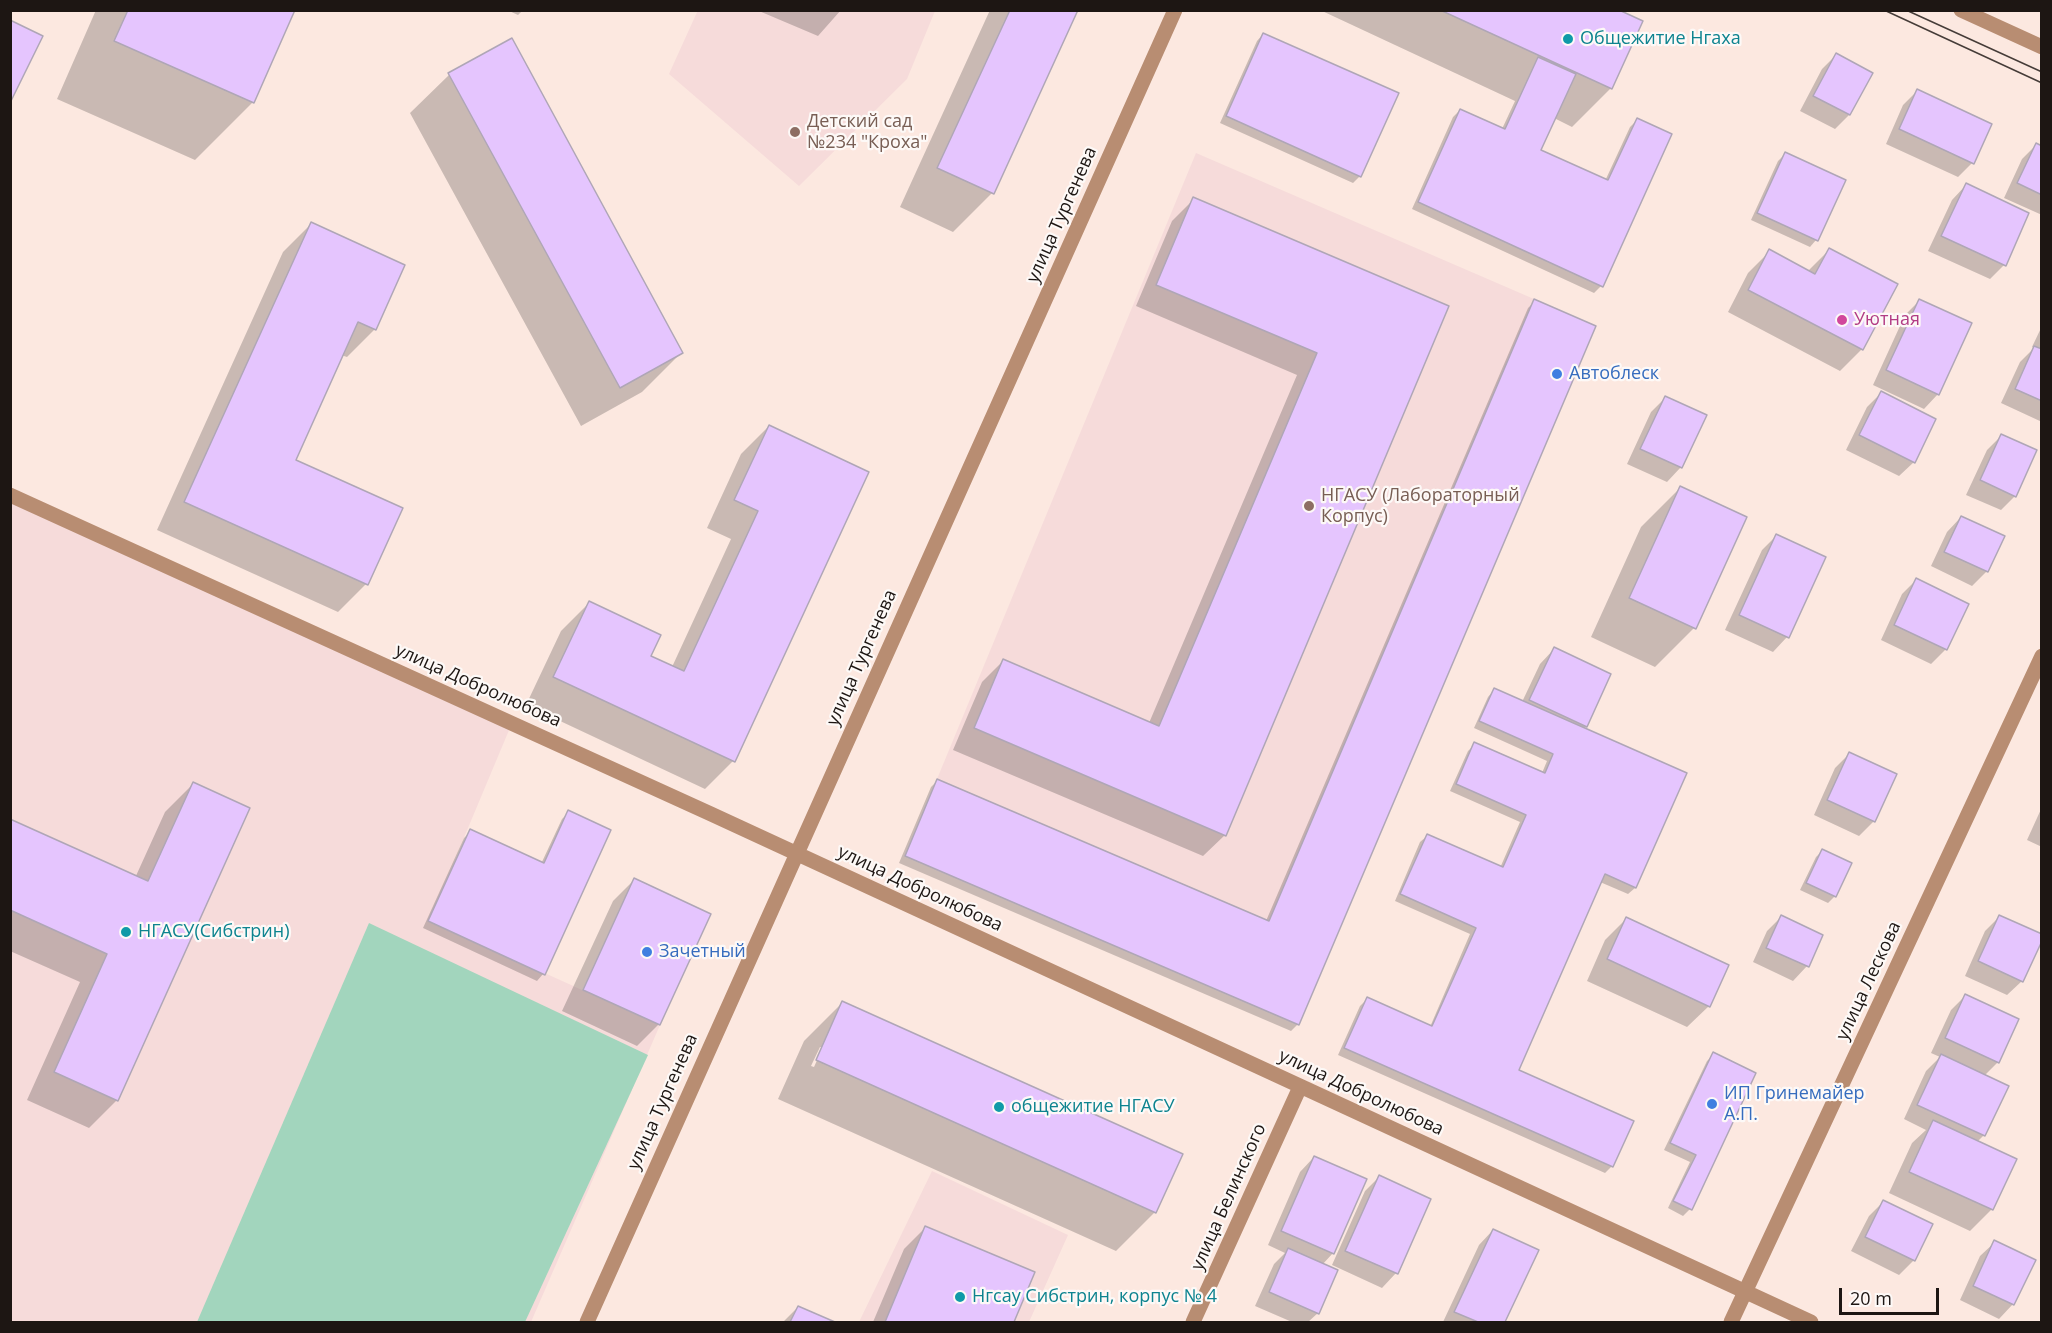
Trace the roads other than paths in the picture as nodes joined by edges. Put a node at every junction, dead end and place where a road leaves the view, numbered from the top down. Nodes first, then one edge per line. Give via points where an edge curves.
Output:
1 (1175, 10) edge
2 (1961, 10) edge
3 (2042, 47) edge
4 (10, 495) edge
5 (2042, 656) edge
6 (795, 853) junction
7 (1300, 1087) junction
8 (1745, 1292) junction
9 (587, 1323) edge
10 (1193, 1323) edge
11 (1731, 1323) edge
12 (1811, 1323) edge

1 - 6 street, улица Тургенева
2 - 3 street
4 - 6 street, улица Добролюбова
5 - 8 street, улица Лескова
6 - 7 street, улица Добролюбова
6 - 9 street, улица Тургенева
7 - 8 street, улица Добролюбова
7 - 10 street, улица Белинского
8 - 11 street, улица Лескова
8 - 12 street, улица Добролюбова

